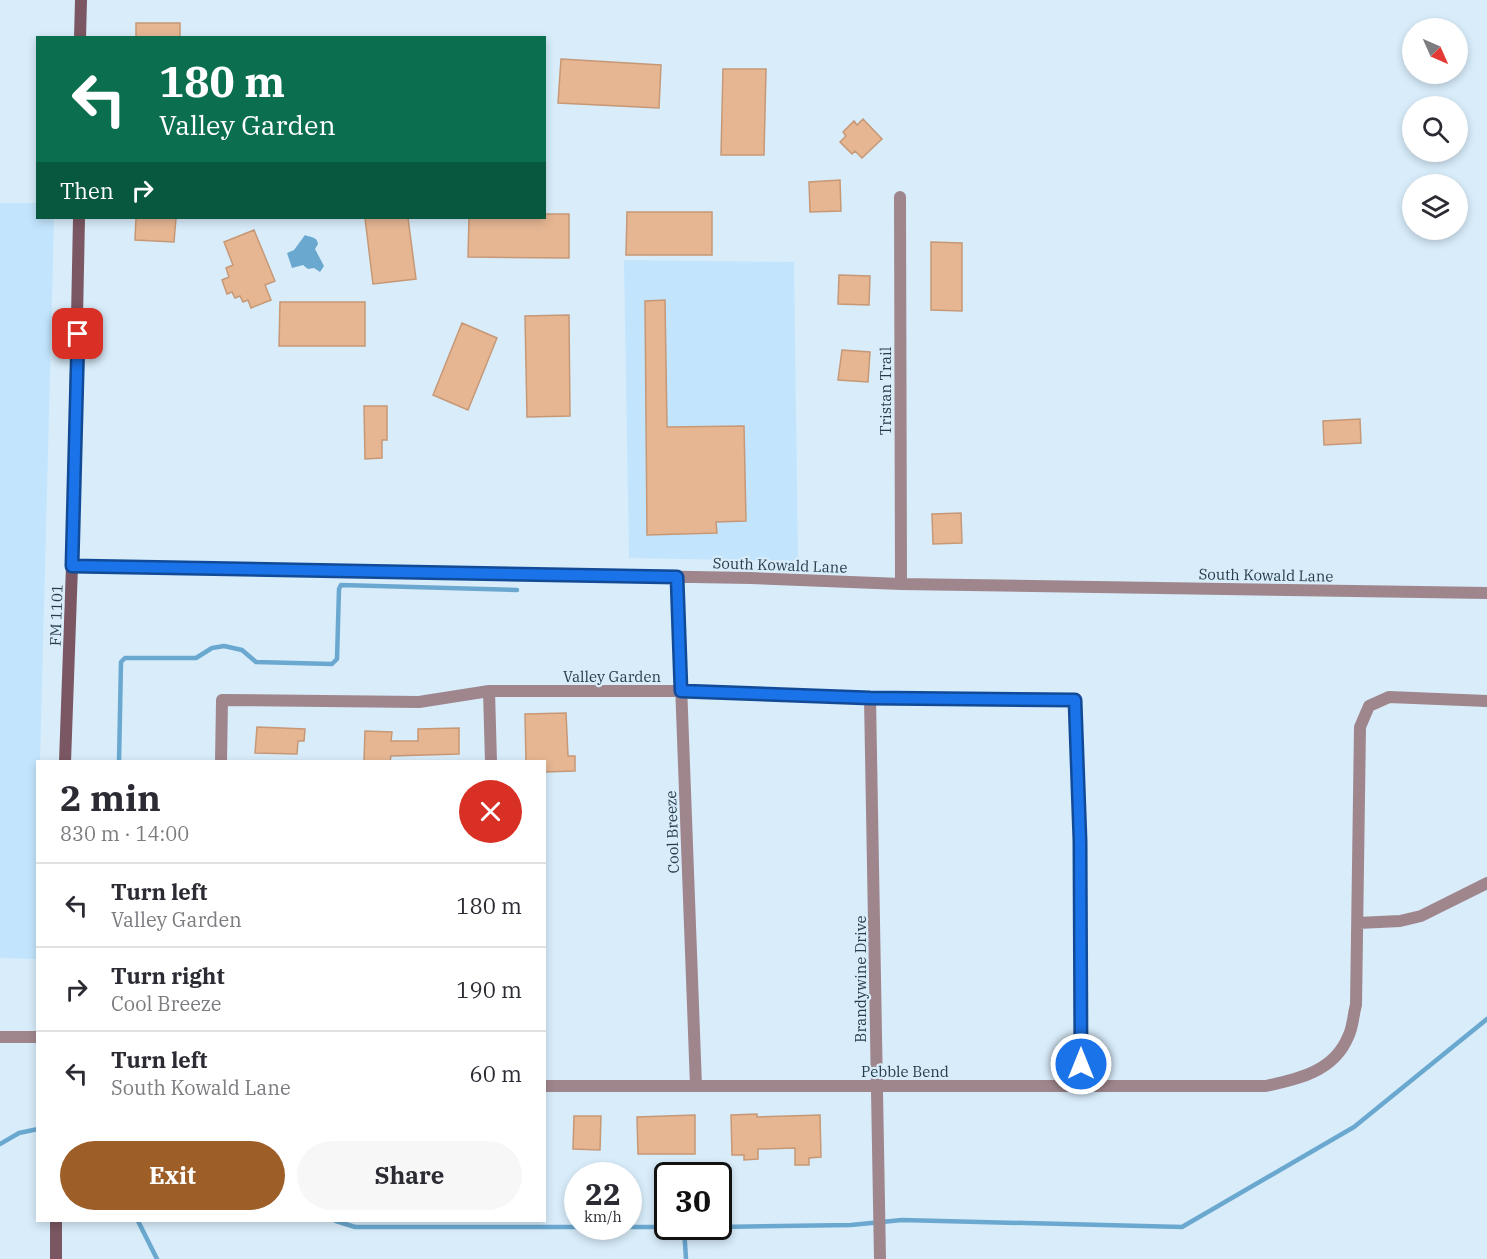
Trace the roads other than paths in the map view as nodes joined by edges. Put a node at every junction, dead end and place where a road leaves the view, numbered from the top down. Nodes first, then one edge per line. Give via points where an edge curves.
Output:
1 (81, 0) edge
2 (80, 36) edge
3 (900, 197) dead end
4 (79, 219) edge
5 (72, 566) junction
6 (677, 577) junction
7 (901, 584) junction
8 (1487, 593) edge
9 (489, 691) junction
10 (681, 691) junction
11 (870, 698) junction
12 (1487, 701) edge
13 (65, 760) edge
14 (221, 760) edge
15 (491, 760) edge
16 (1487, 883) edge
17 (1358, 923) junction
18 (0, 1037) edge
19 (36, 1037) edge
20 (546, 1086) edge
21 (696, 1086) junction
22 (876, 1086) junction
23 (1081, 1086) junction
24 (56, 1222) edge
25 (880, 1258) edge
26 (56, 1259) edge

1 - 2 main road
3 - 7 street, Tristan Trail
4 - 5 main road, FM 1101 / FM 1101
5 - 6 street, South Kowald Lane
5 - 13 main road, FM 1101 / FM 1101
6 - 7 street, South Kowald Lane
6 - 10 street, Cool Breeze
7 - 8 street, South Kowald Lane
9 - 10 street, Valley Garden
9 - 14 street, Valley Garden via 419,702 222,700
9 - 15 street
10 - 11 street, Valley Garden
10 - 21 street, Cool Breeze
11 - 22 street, Brandywine Drive
11 - 23 street, Valley Garden via 1075,700
12 - 17 street, Pebble Bend via 1389,697 1369,706 1360,727
16 - 17 street via 1421,916
17 - 23 street, Pebble Bend via 1356,1005 1349,1036 1339,1054 1325,1066 1304,1077 1266,1086
18 - 19 street
20 - 21 street, Pebble Bend
21 - 22 street, Pebble Bend
22 - 23 street, Pebble Bend
22 - 25 street, Brandywine Drive
24 - 26 main road

